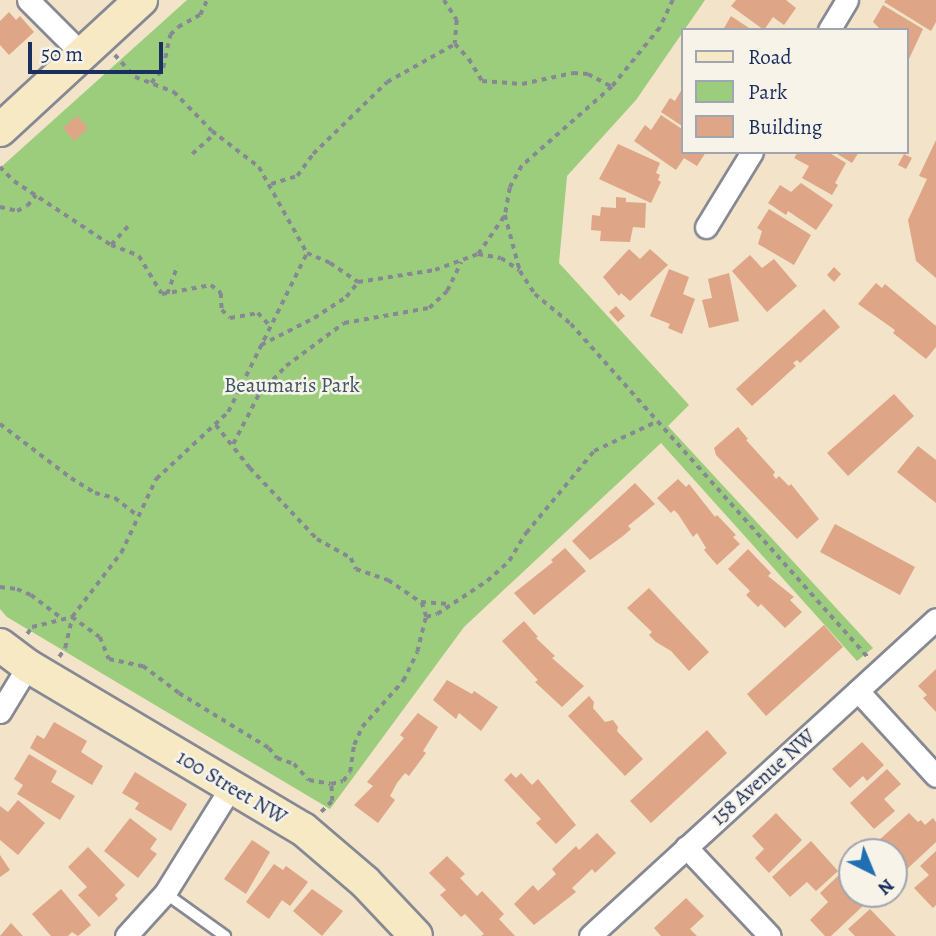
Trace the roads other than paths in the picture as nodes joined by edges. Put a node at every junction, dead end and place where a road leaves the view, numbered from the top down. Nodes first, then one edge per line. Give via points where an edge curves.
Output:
1 (28, 0) edge
2 (141, 0) edge
3 (847, 0) edge
4 (830, 28) edge
5 (90, 46) junction
6 (0, 130) edge
7 (751, 154) edge
8 (706, 227) dead end
9 (936, 619) edge
10 (22, 660) edge
11 (858, 691) junction
12 (0, 712) edge
13 (936, 776) edge
14 (231, 787) junction
15 (686, 848) junction
16 (165, 893) junction
17 (596, 934) edge
18 (126, 936) edge
19 (225, 936) edge
20 (416, 936) edge
21 (771, 936) edge

1 - 5 street
2 - 5 street
3 - 4 street
5 - 6 street
7 - 8 street
9 - 11 street, 158 Avenue NW
10 - 12 street
10 - 14 street, 100 Street NW
11 - 13 street
11 - 15 street, 158 Avenue NW
14 - 16 street
14 - 20 street, 100 Street NW via 303,830 365,882
15 - 17 street, 158 Avenue NW
15 - 21 street
16 - 18 street
16 - 19 lane

